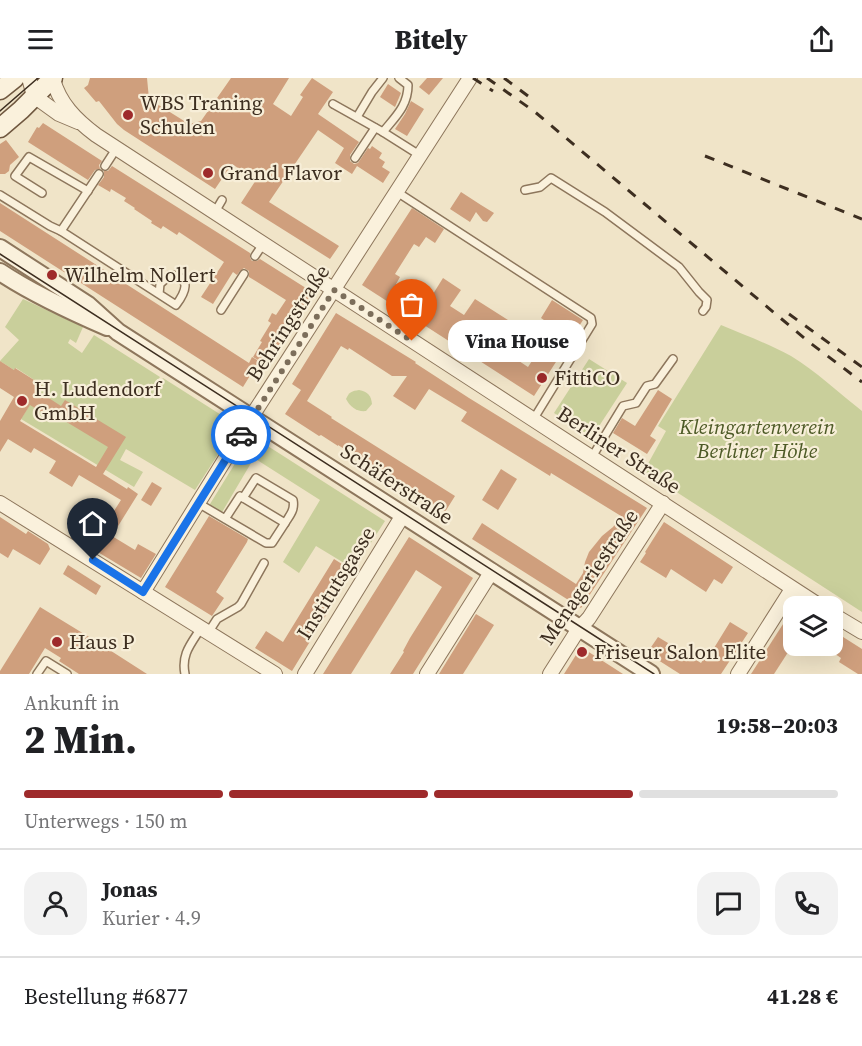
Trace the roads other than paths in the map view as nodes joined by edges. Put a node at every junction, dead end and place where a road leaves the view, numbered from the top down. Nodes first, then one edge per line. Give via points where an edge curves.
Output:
1 (15, 78) edge
2 (29, 78) edge
3 (53, 78) edge
4 (384, 78) edge
5 (399, 78) edge
6 (470, 78) edge
7 (0, 90) edge
8 (34, 96) junction
9 (333, 104) dead end
10 (357, 117) junction
11 (79, 122) junction
12 (0, 128) edge
13 (375, 128) junction
14 (383, 132) junction
15 (116, 148) junction
16 (421, 156) junction
17 (354, 158) dead end
18 (105, 166) dead end
19 (99, 174) dead end
20 (525, 190) dead end
21 (88, 191) junction
22 (397, 192) junction
23 (42, 193) dead end
24 (0, 195) edge
25 (61, 231) junction
26 (263, 244) junction
27 (0, 248) edge
28 (255, 256) dead end
29 (0, 272) edge
30 (244, 274) dead end
31 (334, 290) junction
32 (159, 294) junction
33 (221, 310) dead end
34 (703, 311) dead end
35 (118, 332) junction
36 (673, 359) dead end
37 (251, 417) junction
38 (533, 420) junction
39 (592, 457) junction
40 (243, 498) junction
41 (0, 503) edge
42 (198, 503) junction
43 (663, 503) junction
44 (403, 515) junction
45 (225, 519) junction
46 (285, 523) junction
47 (264, 563) dead end
48 (492, 572) junction
49 (792, 589) junction
50 (143, 592) junction
51 (804, 596) edge
52 (843, 621) edge
53 (579, 628) junction
54 (205, 630) junction
55 (862, 632) edge
56 (37, 674) edge
57 (67, 674) edge
58 (186, 674) edge
59 (275, 674) edge
60 (305, 674) edge
61 (427, 674) edge
62 (550, 674) edge
63 (651, 674) edge
64 (738, 674) edge

1 - 7 main road
2 - 8 street
3 - 8 main road
3 - 11 street, Berliner Straße via 59,98
4 - 10 lane
5 - 14 lane via 408,85 408,96
6 - 16 street, Behringstraße
8 - 11 street, Berliner Straße via 59,114
8 - 12 main road
9 - 10 lane
10 - 13 lane
11 - 15 street, Berliner Straße
13 - 14 lane
13 - 17 lane
14 - 16 lane
15 - 18 lane
15 - 26 street, Berliner Straße via 218,206
16 - 22 street, Behringstraße
19 - 21 lane
20 - 34 lane via 540,187 551,178 605,212 679,267 707,300
21 - 23 lane via 29,157 15,176
21 - 25 lane
22 - 31 street, Behringstraße
22 - 38 lane via 591,318 592,324
24 - 25 lane
25 - 32 lane
26 - 28 lane
26 - 31 street, Berliner Straße
27 - 35 street, Schäferstraße via 88,305
29 - 35 street, Schäferstraße
30 - 33 lane
31 - 37 street, Behringstraße
31 - 38 street, Berliner Straße
32 - 32 lane via 176,305 186,287 183,280 170,275 160,284
35 - 37 street, Schäferstraße
36 - 39 lane via 636,403 623,406
37 - 42 street, Behringstraße
37 - 44 street, Schäferstraße
38 - 39 street, Berliner Straße
39 - 43 street, Berliner Straße
40 - 45 lane via 240,496
40 - 46 lane
40 - 46 lane via 256,478 293,500 293,510
41 - 50 street
42 - 45 lane
42 - 50 street, Behringstraße
43 - 49 street, Berliner Straße
43 - 53 street, Menageriestraße
44 - 48 street, Schäferstraße
44 - 60 street, Institutsgasse
45 - 46 lane via 266,543 272,543
47 - 54 lane via 241,604
48 - 53 street, Schäferstraße
48 - 61 street
49 - 51 street, Berliner Straße
49 - 64 street
50 - 54 street
52 - 55 street
53 - 62 street, Menageriestraße
53 - 63 street, Schäferstraße
54 - 58 lane via 186,652
54 - 59 street
56 - 57 lane via 46,661

